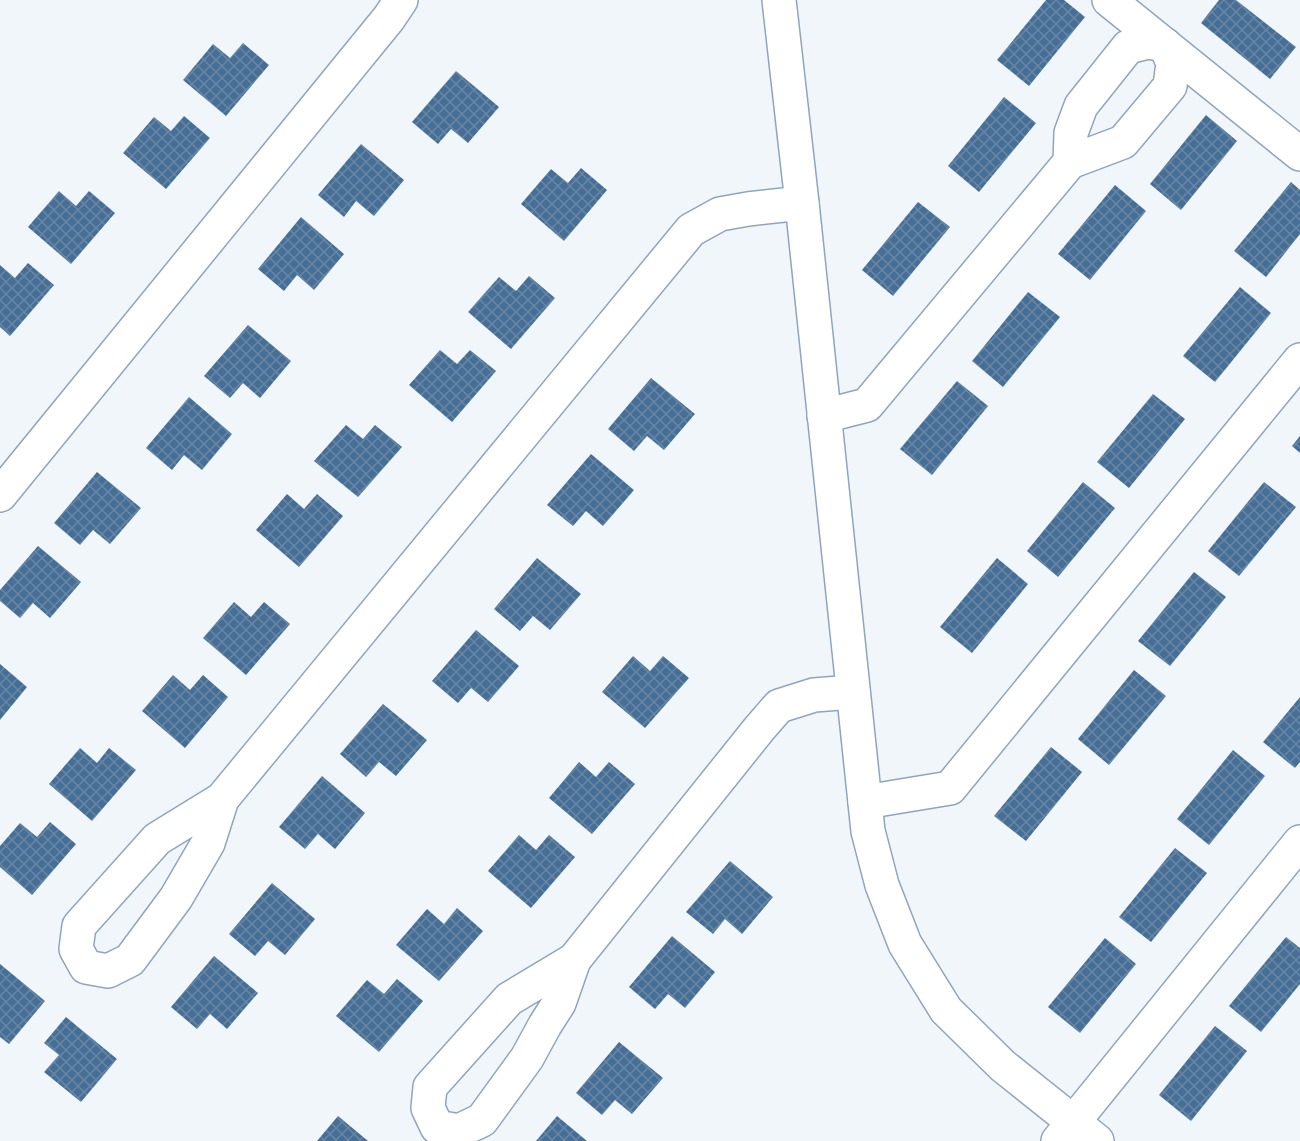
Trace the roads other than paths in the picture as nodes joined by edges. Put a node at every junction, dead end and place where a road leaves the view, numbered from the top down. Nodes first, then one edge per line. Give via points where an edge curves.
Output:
1 (401, 0) edge
2 (779, 0) edge
3 (1109, 0) edge
4 (1165, 45) junction
5 (1300, 154) edge
6 (1070, 162) junction
7 (802, 203) junction
8 (1300, 360) edge
9 (824, 416) junction
10 (0, 495) edge
11 (853, 692) junction
12 (222, 800) junction
13 (865, 802) junction
14 (1300, 842) edge
15 (574, 960) junction
16 (1076, 1135) edge

1 - 10 street
2 - 7 street
3 - 4 street
4 - 5 street
4 - 6 street via 1149,42 1128,47 1081,106 1071,133
4 - 6 street via 1173,63 1170,86 1123,142
6 - 9 street via 867,405
7 - 9 street
7 - 12 street via 720,214 691,230
8 - 13 street via 950,788
9 - 11 street
11 - 13 street
11 - 15 street via 814,694 779,706
12 - 12 street via 158,839 79,926 76,948 86,967 108,971 130,960 176,898 208,843
13 - 16 street via 870,842 904,944 946,1010
14 - 16 street
15 - 15 street via 509,999 430,1087 428,1108 437,1127 459,1131 482,1120 527,1058 559,1003

